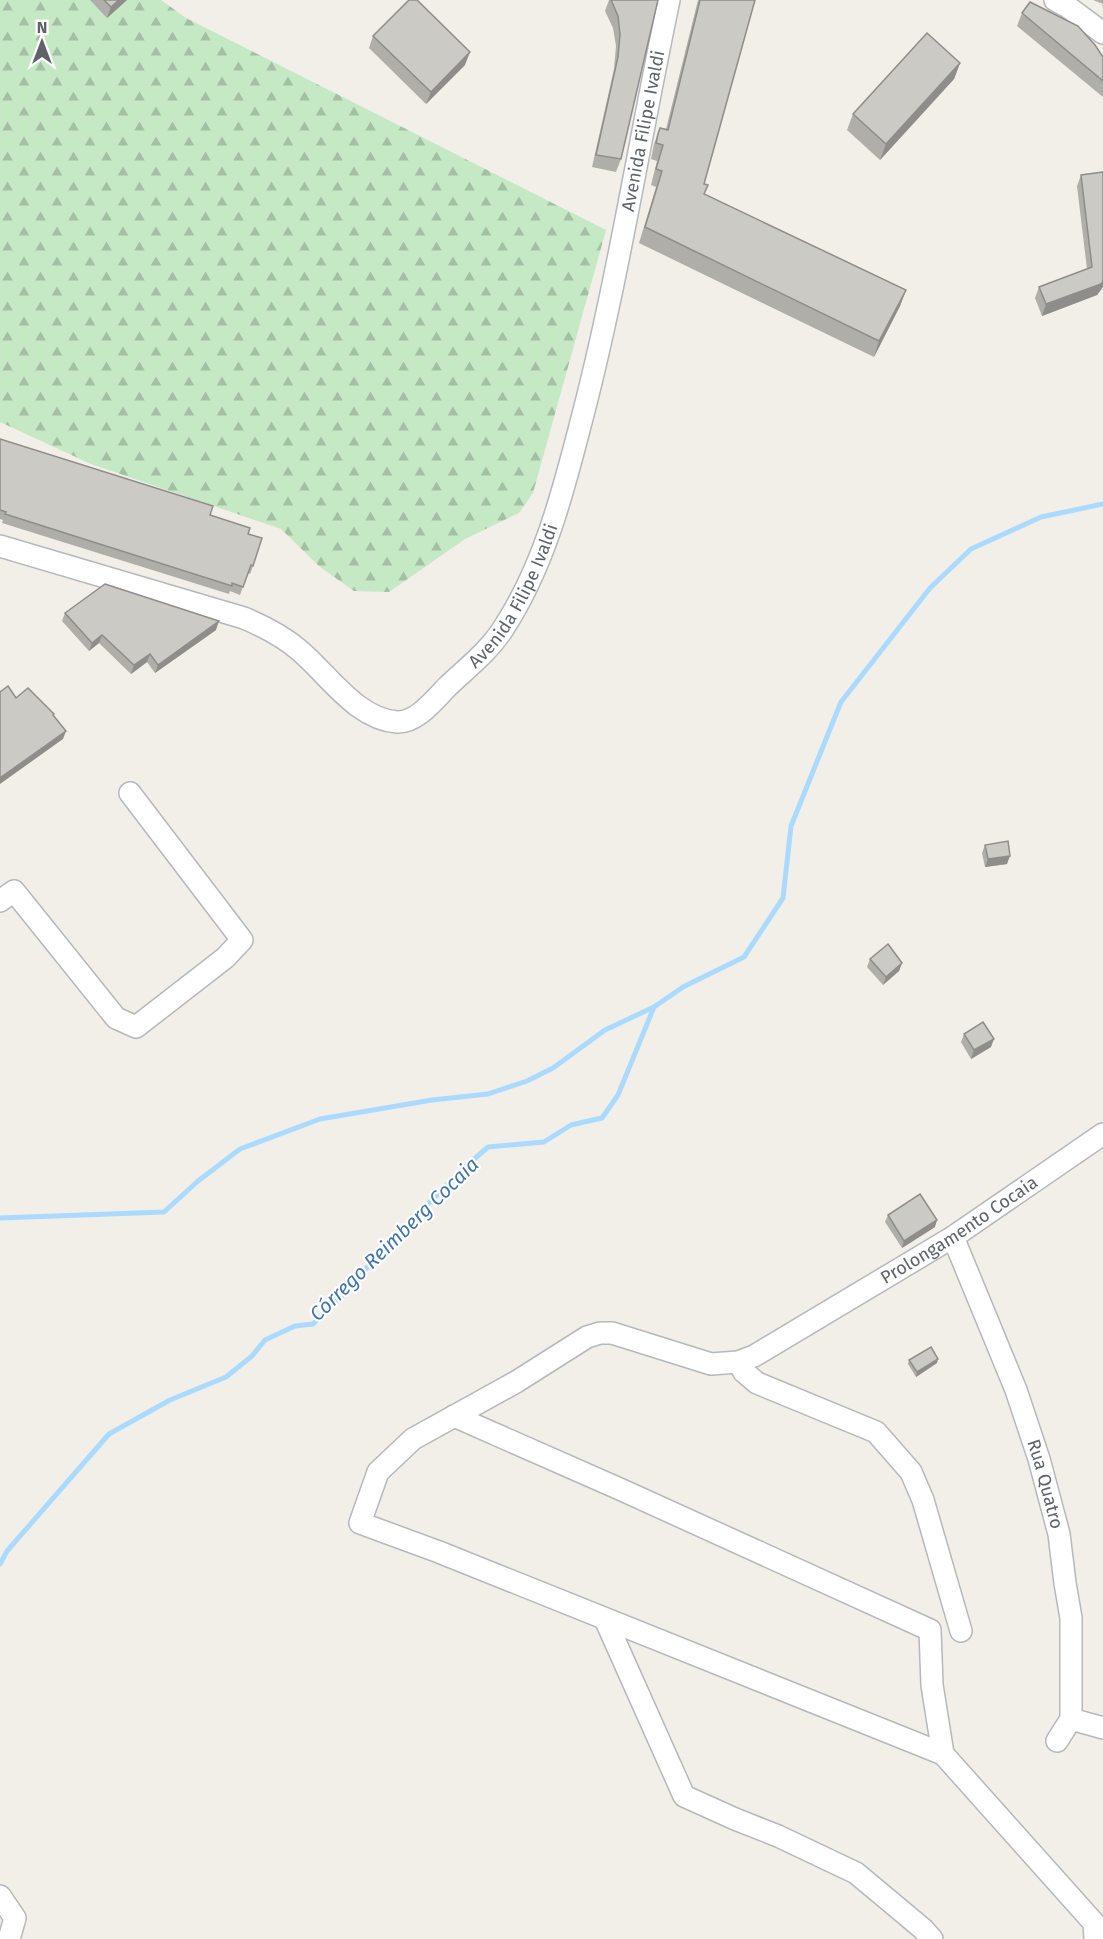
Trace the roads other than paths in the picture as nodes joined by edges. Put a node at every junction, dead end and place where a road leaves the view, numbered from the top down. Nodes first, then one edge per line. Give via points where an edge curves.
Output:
1 (669, 0) edge
2 (1055, 0) edge
3 (1103, 33) edge
4 (0, 546) edge
5 (130, 793) dead end
6 (0, 901) edge
7 (1100, 1143) edge
8 (953, 1237) junction
9 (738, 1362) junction
10 (454, 1416) junction
11 (605, 1619) junction
12 (961, 1630) dead end
13 (1071, 1719) junction
14 (1103, 1728) edge
15 (1057, 1741) dead end
16 (943, 1754) junction
17 (0, 1896) edge
18 (1098, 1929) edge
19 (9, 1939) edge
20 (932, 1939) edge

1 - 4 street, Avenida Filipe Ivaldi via 597,362 549,534 502,631 412,719 398,722 370,713 297,648 244,618
2 - 3 street
5 - 6 street via 242,940 225,958 136,1027 116,1018 14,891
7 - 8 street, Prolongamento Cocaia
8 - 9 street, Prolongamento Cocaia via 813,1322
8 - 13 street, Rua Quatro via 1016,1389 1059,1534 1071,1618
9 - 10 street via 711,1364 612,1333 600,1333
9 - 12 street via 757,1383 876,1431 911,1472
10 - 11 street via 413,1439 378,1472 360,1523
10 - 16 street via 930,1630 932,1685
11 - 16 street
11 - 20 street via 684,1796 856,1873
13 - 14 street
13 - 15 street
16 - 18 street
17 - 19 street via 15,1918

